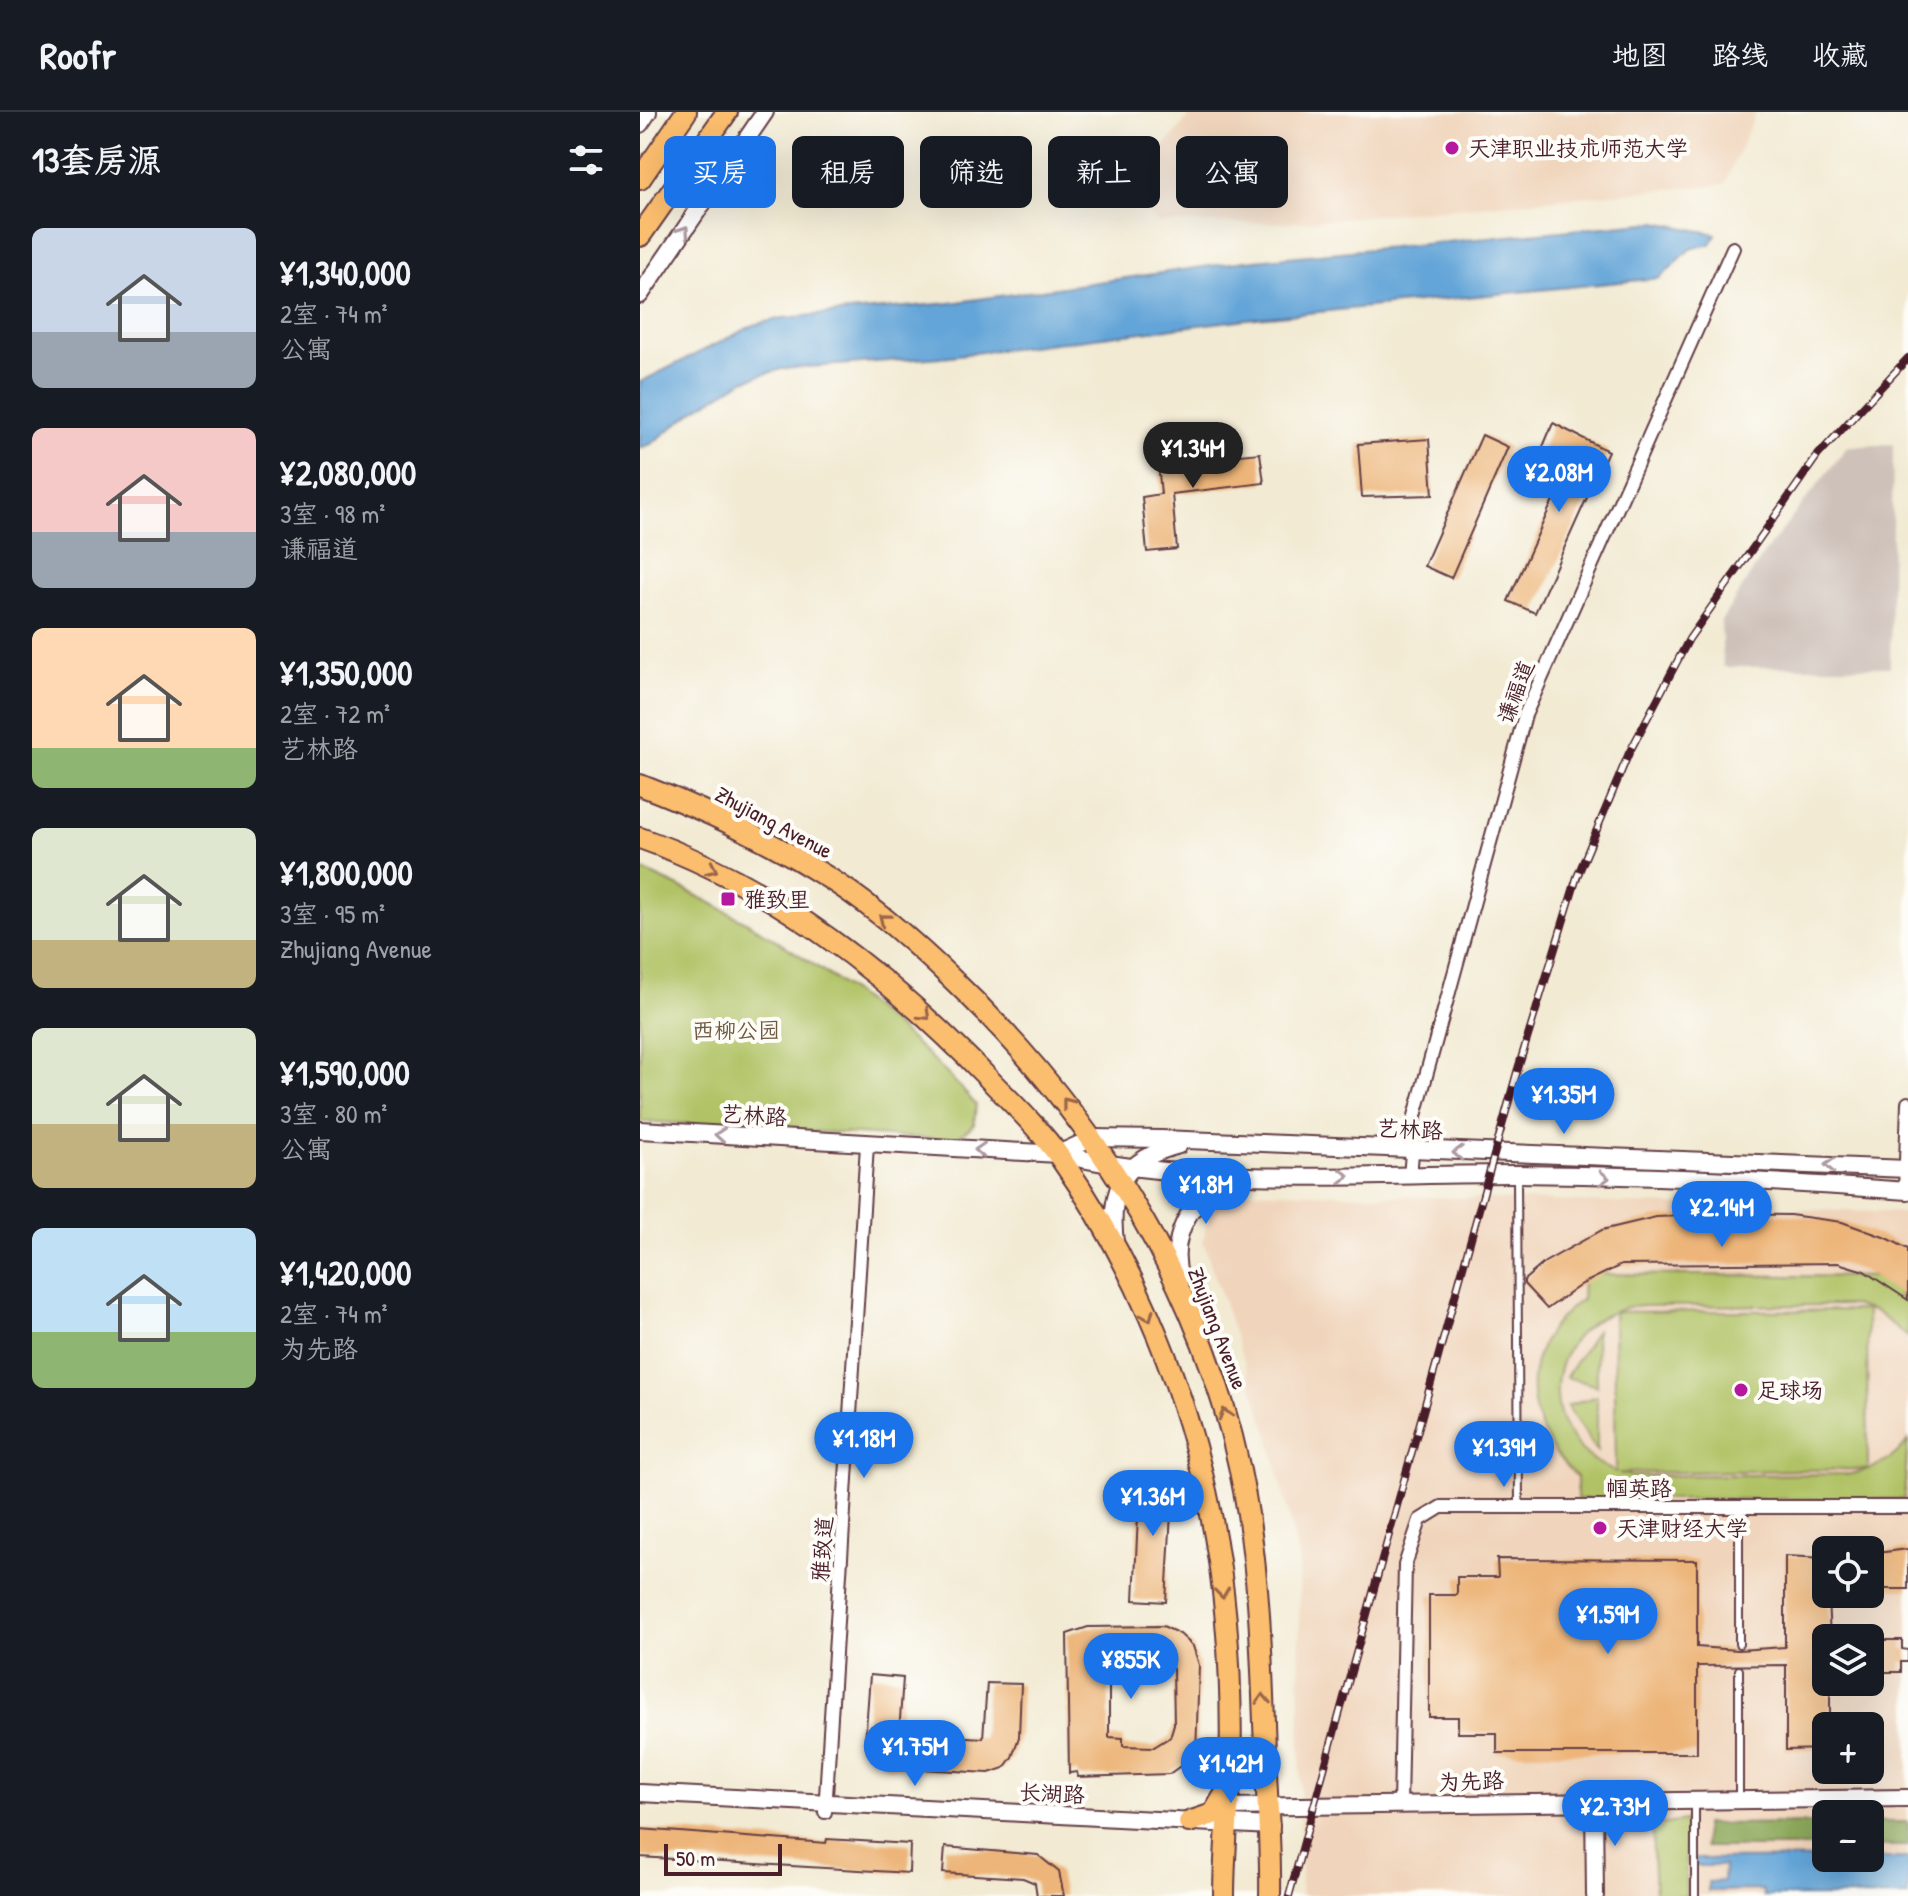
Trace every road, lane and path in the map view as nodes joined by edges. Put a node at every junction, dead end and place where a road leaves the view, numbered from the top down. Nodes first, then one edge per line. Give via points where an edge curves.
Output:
1 (648, 112) edge
2 (686, 112) edge
3 (727, 112) edge
4 (765, 112) edge
5 (640, 124) edge
6 (640, 179) edge
7 (640, 236) edge
8 (1733, 248) dead end
9 (640, 295) edge
10 (640, 785) edge
11 (640, 838) edge
12 (1908, 1103) edge
13 (640, 1130) edge
14 (1093, 1138) junction
15 (1216, 1140) junction
16 (867, 1145) junction
17 (1411, 1151) junction
18 (1058, 1154) junction
19 (1908, 1169) edge
20 (1122, 1172) junction
21 (1266, 1174) junction
22 (1517, 1174) junction
23 (1410, 1177) junction
24 (1907, 1191) edge
25 (1115, 1245) junction
26 (1186, 1304) junction
27 (1519, 1507) junction
28 (1908, 1507) edge
29 (1739, 1509) junction
30 (1739, 1644) dead end
31 (1739, 1670) dead end
32 (1230, 1780) junction
33 (640, 1793) edge
34 (1739, 1798) junction
35 (1908, 1798) edge
36 (1695, 1799) junction
37 (1594, 1800) junction
38 (640, 1802) edge
39 (1400, 1805) junction
40 (826, 1807) junction
41 (1266, 1818) junction
42 (1226, 1822) junction
43 (1189, 1827) junction
44 (1224, 1896) edge
45 (1270, 1896) edge
46 (1595, 1896) edge
47 (1695, 1896) edge

1 - 5 street
2 - 6 main road
3 - 7 main road
9 -> 4 street
8 - 17 street, 谦福道 via 1525,715 1418,1101
14 -> 10 main road, Zhujiang Avenue via 994,1019 878,913 749,833
11 -> 18 main road via 763,894 870,968 948,1038
12 - 19 street
16 -> 13 street, 艺林路
14 - 15 street, 艺林路
14 - 18 street, 艺林路
14 - 20 main road, Zhujiang Avenue
15 - 17 street, 艺林路
15 - 20 street via 1161,1150
18 -> 16 street, 艺林路
16 - 40 street, 雅致道
19 -> 17 street, 艺林路
17 - 23 street, 谦福道
18 - 20 street, 艺林路
18 - 25 main road
19 - 24 street
20 - 21 street, 艺林路
20 - 25 street via 1112,1205
20 - 26 main road, Zhujiang Avenue
21 -> 23 street
21 - 26 street via 1210,1189 1190,1213 1176,1265
22 - 23 street
22 -> 24 street
22 - 27 lane
25 -> 32 main road via 1165,1357 1206,1490 1224,1604
41 -> 26 main road, Zhujiang Avenue via 1262,1641 1245,1494 1223,1408
27 - 29 street, 帼英路
27 - 39 street, 帼英路 via 1441,1507 1420,1520 1405,1565
28 - 29 street, 帼英路
29 - 30 lane
31 - 34 lane
32 - 42 main road
32 - 43 main road via 1213,1814
33 - 40 street, 长湖路
34 - 35 street, 为先路
34 - 36 street, 为先路
36 - 37 street, 为先路
36 - 47 lane
37 - 39 street, 为先路
37 - 46 street
38 - 40 street, 长湖路
39 - 41 street, 为先路
40 - 43 street, 长湖路
41 - 42 street, 长湖路
41 - 42 street, 为先路
41 - 45 main road, Zhujiang Avenue
42 - 43 street, 长湖路
42 - 44 main road

